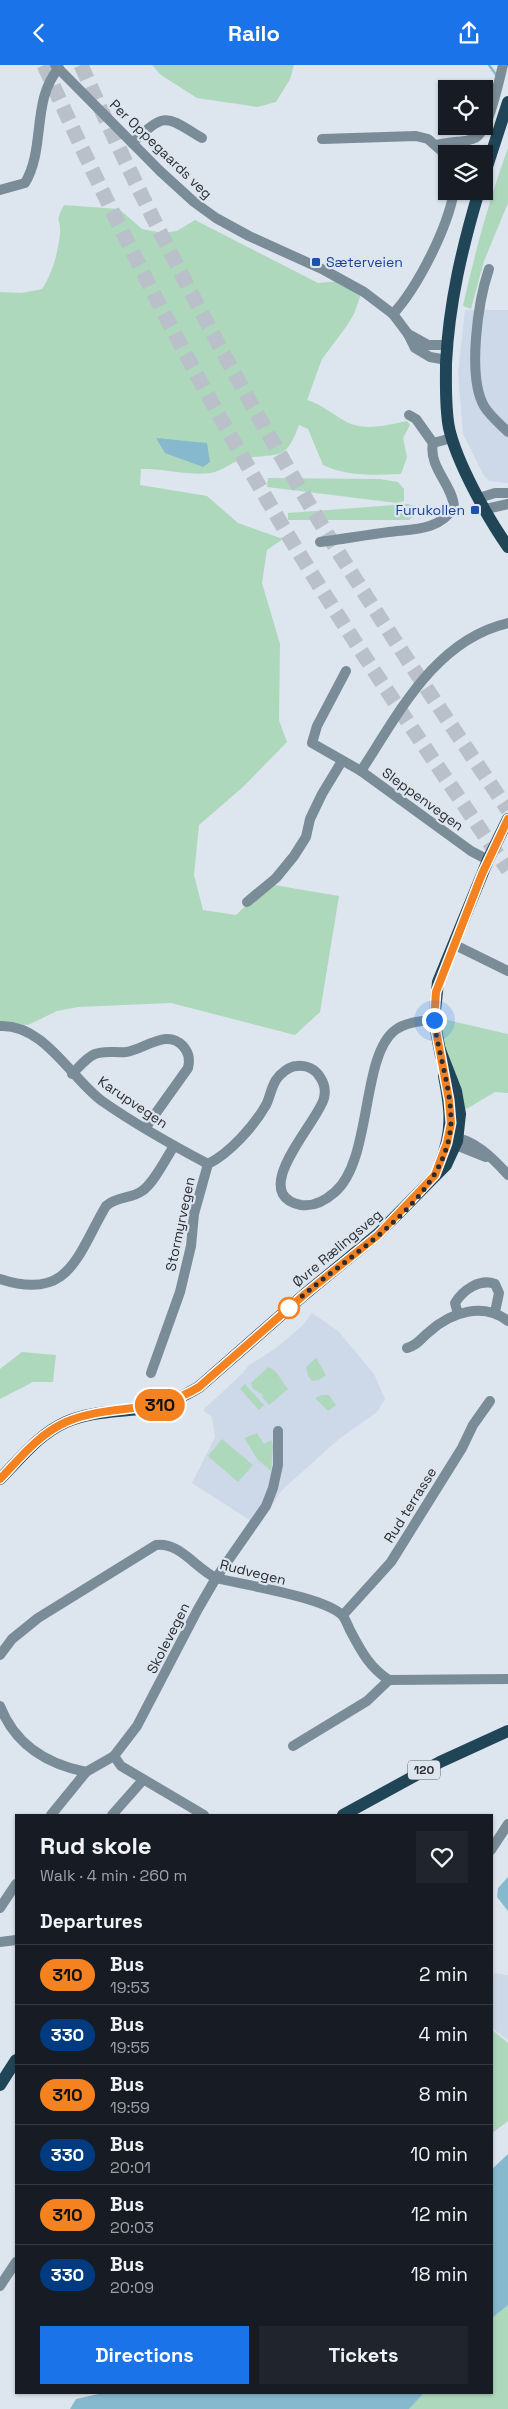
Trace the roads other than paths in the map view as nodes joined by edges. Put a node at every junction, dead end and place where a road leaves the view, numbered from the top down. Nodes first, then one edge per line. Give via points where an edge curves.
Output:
1 (503, 65) edge
2 (57, 67) edge
3 (507, 108) edge
4 (202, 138) dead end
5 (322, 139) dead end
6 (132, 143) junction
7 (437, 145) joint
8 (493, 150) edge
9 (0, 190) edge
10 (451, 200) edge
11 (476, 200) edge
12 (489, 269) dead end
13 (394, 314) junction
14 (408, 334) junction
15 (447, 345) junction
16 (447, 360) junction
17 (409, 415) dead end
18 (508, 432) edge
19 (452, 438) junction
20 (433, 443) junction
21 (508, 493) edge
22 (483, 504) junction
23 (508, 504) edge
24 (320, 542) dead end
25 (508, 547) edge
26 (508, 623) edge
27 (346, 671) dead end
28 (342, 761) junction
29 (361, 771) junction
30 (508, 819) edge
31 (488, 860) junction
32 (247, 902) dead end
33 (454, 944) junction
34 (508, 971) edge
35 (434, 1020) junction
36 (0, 1026) edge
37 (72, 1074) junction
38 (146, 1127) junction
39 (454, 1140) junction
40 (174, 1146) junction
41 (208, 1164) junction
42 (508, 1175) edge
43 (0, 1279) edge
44 (495, 1313) junction
45 (458, 1314) junction
46 (508, 1321) edge
47 (407, 1348) dead end
48 (151, 1373) dead end
49 (490, 1401) dead end
50 (278, 1431) dead end
51 (0, 1479) edge
52 (216, 1578) junction
53 (343, 1615) junction
54 (0, 1655) edge
55 (508, 1679) edge
56 (389, 1680) junction
57 (0, 1706) edge
58 (508, 1731) edge
59 (293, 1746) dead end
60 (114, 1756) junction
61 (86, 1772) junction
62 (143, 1781) junction
63 (52, 1814) edge
64 (113, 1814) edge
65 (202, 1814) edge
66 (345, 1814) edge
67 (508, 1824) edge
68 (493, 1847) edge
69 (15, 1886) edge
70 (0, 1908) edge
71 (15, 1940) edge
72 (0, 1942) edge
73 (15, 2062) edge
74 (0, 2085) edge
75 (15, 2264) edge
76 (0, 2286) edge

1 - 7 street via 481,133 475,139
2 - 6 street, Per Oppegaards veg
2 - 9 street via 44,97 31,173 25,183
3 - 8 main road
4 - 6 street via 170,119 164,119
5 - 7 street via 400,135 428,139
6 - 13 street, Per Oppegaards veg via 184,194 216,218 336,276
10 - 13 street via 431,254
11 - 15 main road via 456,271
12 - 18 street via 479,309 478,383 484,406
13 - 14 street, Per Oppegaards veg
14 - 15 street, Per Oppegaards veg via 428,345
14 - 16 street, Per Oppegaards veg via 414,348 430,357
15 - 16 main road
16 - 19 main road via 446,402
17 - 20 street via 416,419
19 - 20 street
19 - 22 main road
20 - 24 street via 435,463 454,499 450,514 436,524 413,531
21 - 22 street via 495,493
22 - 23 street
22 - 25 main road
26 - 29 street via 474,636 429,672
27 - 28 street, Sleppenvegen via 317,726 312,743
28 - 29 street, Sleppenvegen
28 - 32 street via 322,794 310,819 306,837 294,856 276,878
29 - 31 street, Sleppenvegen
30 - 31 main road, Øvre Rælingsveg
31 - 33 main road, Øvre Rælingsveg
33 - 34 street
33 - 35 main road, Øvre Rælingsveg via 436,992
35 - 39 main road, Øvre Rælingsveg via 440,1049 458,1098 460,1114
35 - 41 street, Stormyrvegen via 405,1025 387,1039 348,1174 327,1198 309,1205 294,1203 282,1191 284,1163 324,1100 324,1084 319,1074 306,1067 292,1067 283,1073 251,1125
36 - 37 street, Karupvegen via 16,1027 36,1037
37 - 38 street, Karupvegen via 100,1099
37 - 38 street via 98,1052 126,1052 158,1040 174,1040 182,1045 190,1059 188,1068
38 - 40 street, Karupvegen
39 - 42 street via 490,1158
39 - 51 main road, Øvre Rælingsveg via 435,1175 378,1235 199,1387 159,1405 90,1415 62,1424 33,1445
40 - 41 street, Karupvegen
40 - 43 street via 148,1186 106,1206 80,1256 67,1272 35,1286
41 - 48 street, Stormyrvegen via 194,1213 191,1246 180,1292
44 - 45 street via 475,1310
44 - 45 street via 499,1293 495,1284 488,1281 479,1283 458,1298 455,1303
44 - 46 street
45 - 47 street
49 - 53 street, Rud terrasse via 472,1425 462,1448 391,1562
50 - 52 street, Skolevegen via 278,1465 266,1506
52 - 53 street, Rudvegen via 309,1600
52 - 54 street, Rudvegen via 169,1545 156,1545 38,1618 12,1639
52 - 60 street, Skolevegen via 142,1718
53 - 56 street via 368,1662
55 - 56 street
56 - 59 street via 367,1701
57 - 61 street via 9,1726 38,1755 53,1763
58 - 66 main road, 120 via 440,1762
60 - 61 street
60 - 62 street via 121,1766
61 - 63 street
62 - 64 street
62 - 65 street
67 - 68 street
69 - 70 street
71 - 72 street
73 - 74 main road
75 - 76 street

